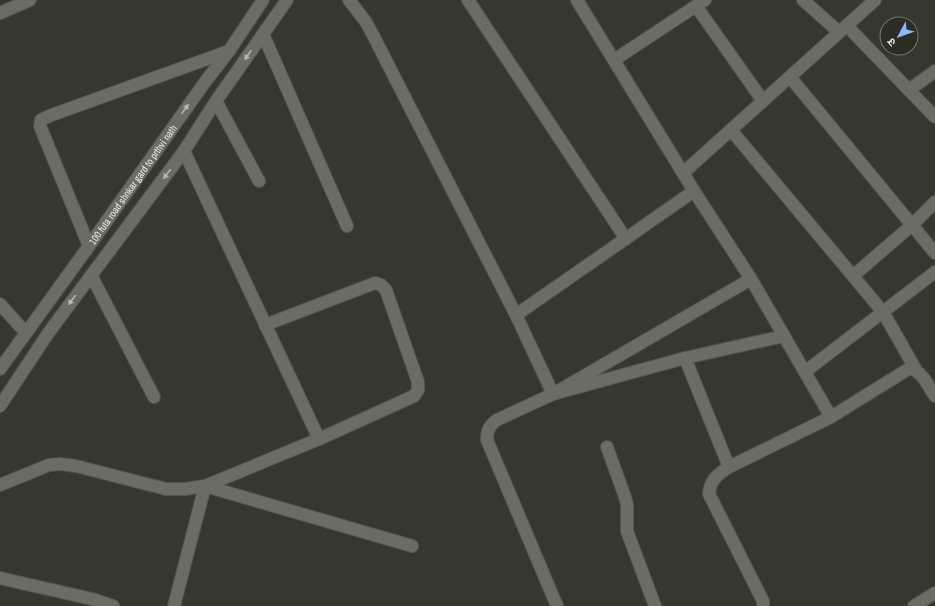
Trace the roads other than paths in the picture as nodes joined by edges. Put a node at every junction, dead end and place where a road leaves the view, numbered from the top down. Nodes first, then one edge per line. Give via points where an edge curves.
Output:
1 (30, 0) edge
2 (263, 0) edge
3 (287, 0) edge
4 (468, 0) edge
5 (577, 0) edge
6 (803, 0) edge
7 (875, 0) edge
8 (352, 1) edge
9 (701, 3) edge
10 (0, 13) edge
11 (843, 29) junction
12 (263, 34) junction
13 (229, 51) junction
14 (614, 60) junction
15 (935, 71) edge
16 (790, 77) junction
17 (910, 90) junction
18 (216, 101) junction
19 (763, 101) junction
20 (935, 117) edge
21 (731, 130) junction
22 (184, 151) junction
23 (683, 173) junction
24 (260, 181) dead end
25 (694, 191) junction
26 (935, 202) edge
27 (912, 225) junction
28 (347, 226) dead end
29 (626, 238) junction
30 (89, 246) junction
31 (935, 253) edge
32 (935, 272) edge
33 (91, 275) junction
34 (853, 276) junction
35 (751, 279) junction
36 (0, 304) edge
37 (883, 312) junction
38 (516, 315) junction
39 (265, 325) junction
40 (26, 333) junction
41 (784, 336) junction
42 (685, 358) junction
43 (0, 369) edge
44 (916, 370) junction
45 (806, 371) junction
46 (553, 394) junction
47 (935, 396) edge
48 (154, 397) dead end
49 (0, 406) edge
50 (831, 417) junction
51 (319, 439) junction
52 (607, 447) dead end
53 (729, 467) junction
54 (0, 485) edge
55 (205, 486) junction
56 (412, 546) dead end
57 (0, 578) edge
58 (935, 593) edge
59 (92, 603) edge
60 (113, 606) edge
61 (174, 606) edge
62 (557, 606) edge
63 (655, 606) edge
64 (763, 606) edge
65 (914, 606) edge

1 - 10 street
2 - 13 street, 100 futa road shnkar gard to prthvi nath
3 - 12 street
4 - 29 street
5 - 14 street
6 - 11 street
7 - 11 street
8 - 38 street via 366,22
9 - 14 street
9 - 19 street
11 - 16 street
11 - 17 street
12 -> 18 street
12 - 28 street
30 -> 13 street, 100 futa road shnkar gard to prthvi nath
13 - 30 street via 41,120 40,126
14 - 23 street
15 - 17 street
16 - 19 street
16 - 27 street
17 - 20 street
18 - 22 street
18 - 24 street
19 - 21 street
21 - 23 street
21 - 34 street
22 -> 33 street
22 - 39 street
23 - 25 street
25 - 29 street
25 - 35 street
26 - 27 street
27 - 31 street
27 - 34 street
29 - 38 street
30 - 40 street, 100 futa road shnkar gard to prthvi nath
32 - 37 street
33 - 48 street
33 -> 49 street
34 - 37 street
35 - 41 street
35 - 46 street
36 - 40 street
37 - 44 street
37 - 45 street
38 - 46 street
39 - 51 street
39 - 51 street via 375,283 386,290 418,382 418,390 414,396
40 - 43 street, 100 futa road shnkar gard to prthvi nath
41 - 42 street
41 - 45 street
42 - 46 street
42 - 53 street
44 - 47 street
44 - 50 street via 910,368 904,371
45 - 50 street
46 - 62 street via 497,420 490,425 487,440
50 - 53 street
51 - 55 street
52 - 63 street via 625,496 628,531
53 - 64 street via 713,480 709,494 763,601
54 - 55 street via 49,465 60,464 166,489
55 - 56 street
55 - 61 street
57 - 59 street
58 - 65 street
59 - 60 street

